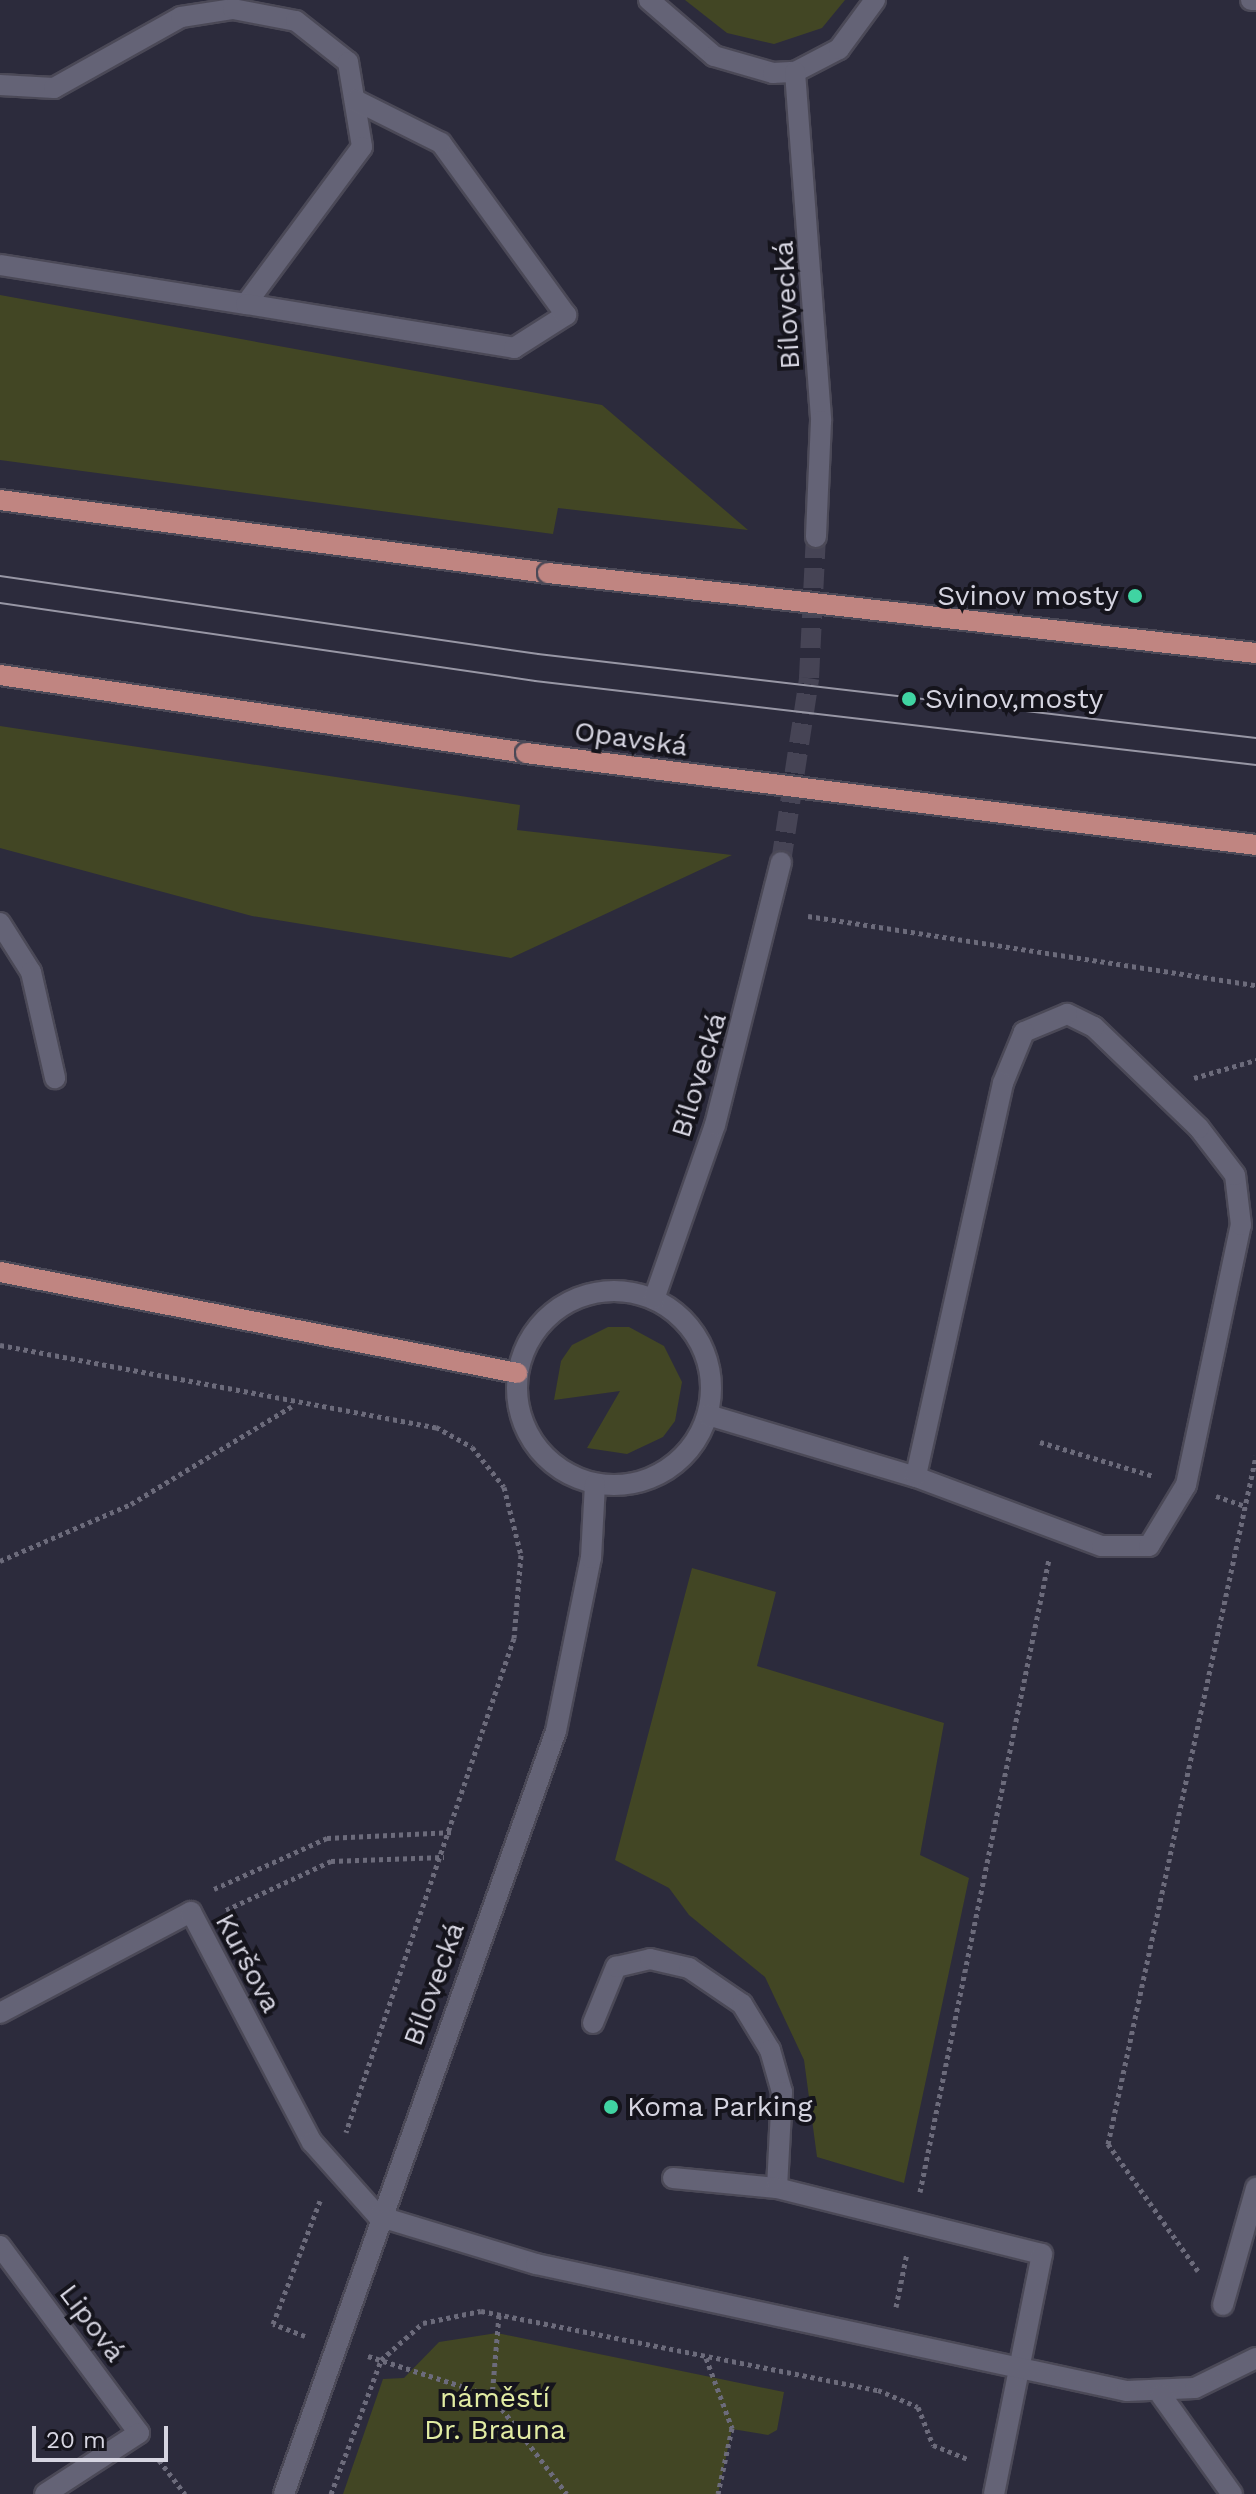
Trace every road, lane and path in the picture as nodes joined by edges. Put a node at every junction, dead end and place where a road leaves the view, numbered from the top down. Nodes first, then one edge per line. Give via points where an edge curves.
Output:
1 (649, 0) edge
2 (875, 0) edge
3 (795, 72) junction
4 (0, 85) edge
5 (355, 100) junction
6 (0, 265) edge
7 (246, 304) junction
8 (0, 500) edge
9 (816, 537) tunnel mouth
10 (1256, 653) edge
11 (0, 675) edge
12 (1256, 845) edge
13 (781, 862) tunnel mouth
14 (808, 916) dead end
15 (0, 923) edge
16 (1256, 985) edge
17 (1256, 1060) edge
18 (55, 1078) dead end
19 (1155, 1090) junction
20 (0, 1272) edge
21 (654, 1299) junction
22 (0, 1345) edge
23 (517, 1373) junction
24 (293, 1405) junction
25 (708, 1415) junction
26 (1040, 1442) dead end
27 (1256, 1456) edge
28 (916, 1477) junction
29 (595, 1484) junction
30 (1186, 1485) junction
31 (1245, 1506) junction
32 (1055, 1528) junction
33 (0, 1561) edge
34 (454, 1832) junction
35 (444, 1857) junction
36 (193, 1918) junction
37 (0, 2013) edge
38 (593, 2023) dead end
39 (334, 2167) junction
40 (673, 2178) dead end
41 (777, 2188) junction
42 (1256, 2188) edge
43 (378, 2216) junction
44 (913, 2224) junction
45 (0, 2246) edge
46 (1223, 2305) joint
47 (896, 2307) dead end
48 (499, 2315) junction
49 (273, 2324) dead end
50 (706, 2357) junction
51 (1256, 2358) edge
52 (381, 2360) junction
53 (1019, 2370) junction
54 (1161, 2395) junction
55 (492, 2396) junction
56 (139, 2433) junction
57 (1000, 2466) junction
58 (45, 2494) edge
59 (185, 2494) edge
60 (284, 2494) edge
61 (331, 2494) edge
62 (567, 2494) edge
63 (718, 2494) edge
64 (994, 2494) edge
65 (1232, 2494) edge

1 - 3 street via 714,56 754,70
2 - 3 street via 839,49
3 - 9 street, Bílovecká via 820,406
4 - 5 street via 54,88 181,17 233,9 296,21 348,62
5 - 7 street via 362,147
5 - 7 street via 441,143 566,315 514,348
6 - 7 street
8 - 10 main road, bridge via 548,573
11 - 12 main road, Opavská, bridge via 526,753
13 - 21 street, Bílovecká via 715,1125
14 - 16 path
15 - 18 street via 31,972
17 - 19 path
19 - 28 street via 1094,1027 1067,1014 1024,1032 1003,1083
19 - 30 street via 1199,1128 1235,1175 1241,1225
20 - 23 main road
21 - 23 street via 595,1292 567,1302 526,1345
21 - 25 street via 674,1310 702,1347
22 - 24 path
23 - 29 street via 530,1438 547,1459
24 - 33 path via 131,1504
24 - 34 path via 436,1427 483,1458 515,1515 522,1585 517,1623
25 - 28 street
25 - 29 street via 677,1463 652,1478
26 - 30 path
27 - 31 path
28 - 32 street
29 - 43 street, Bílovecká via 591,1558 556,1731
30 - 31 path
30 - 32 street via 1149,1546 1102,1546
31 - 46 path via 1108,2144
32 - 44 path
34 - 35 path
34 - 36 path via 327,1838 208,1892
35 - 36 path via 331,1861
35 - 39 path
36 - 37 street, Kuršova
36 - 39 street, Kuršova via 312,2142
38 - 41 street via 616,1967 650,1959 689,1968 742,2004 770,2050 782,2092
39 - 43 street, Kuršova
39 - 49 path
40 - 41 street
41 - 44 street
42 - 46 street
43 - 53 street via 536,2264
43 - 60 street, Bílovecká
44 - 47 path
44 - 53 street via 1042,2254
45 - 56 street, Lipová
48 - 50 path
48 - 52 path via 481,2311 423,2323
48 - 55 path
50 - 57 path via 878,2390 918,2407 933,2445
50 - 63 path via 732,2428
51 - 54 street via 1219,2380
52 - 55 path
52 - 61 path
53 - 54 street
53 - 57 street
54 - 65 street
55 - 62 path
56 - 58 street
56 - 59 path
57 - 64 street

